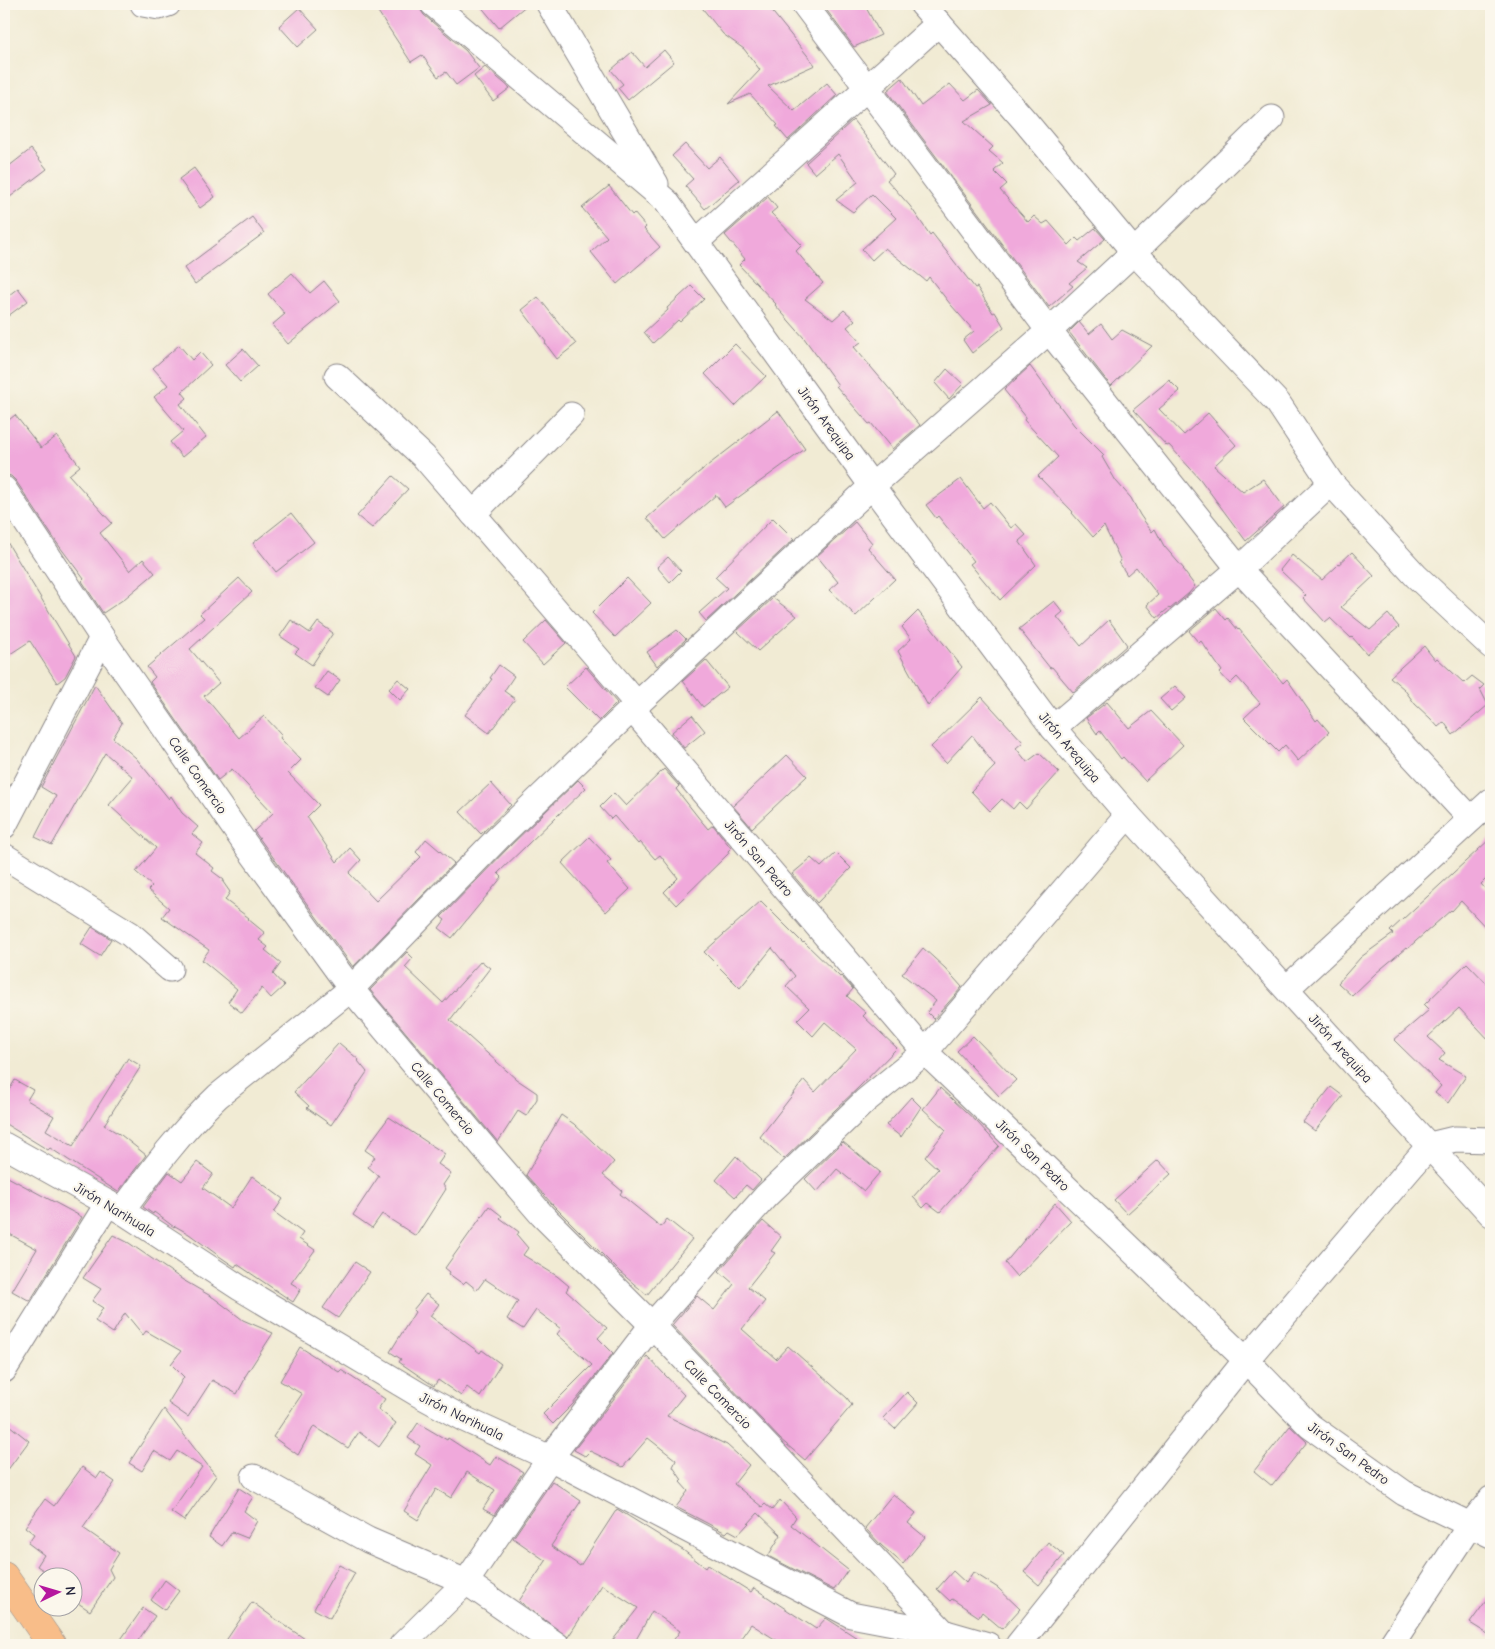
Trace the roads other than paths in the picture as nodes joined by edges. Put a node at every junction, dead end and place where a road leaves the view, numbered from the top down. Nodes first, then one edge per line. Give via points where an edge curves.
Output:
1 (143, 4) edge
2 (168, 4) edge
3 (433, 4) edge
4 (549, 4) edge
5 (804, 4) edge
6 (922, 4) edge
7 (939, 22) junction
8 (868, 86) junction
9 (1272, 118) dead end
10 (666, 201) junction
11 (696, 242) junction
12 (1134, 252) junction
13 (1049, 331) junction
14 (337, 376) dead end
15 (571, 415) dead end
16 (1331, 483) junction
17 (872, 486) junction
18 (4, 489) edge
19 (472, 514) junction
20 (1239, 569) junction
21 (102, 638) junction
22 (1491, 646) edge
23 (635, 707) junction
24 (1053, 728) junction
25 (1491, 801) edge
26 (1128, 815) junction
27 (1471, 818) junction
28 (4, 826) edge
29 (4, 856) edge
30 (170, 969) dead end
31 (352, 988) junction
32 (1288, 988) junction
33 (925, 1052) junction
34 (1491, 1140) edge
35 (4, 1145) edge
36 (1430, 1146) junction
37 (115, 1207) junction
38 (1491, 1214) edge
39 (652, 1326) junction
40 (1246, 1360) junction
41 (4, 1370) edge
42 (550, 1458) junction
43 (254, 1477) dead end
44 (1491, 1499) edge
45 (1481, 1530) edge
46 (4, 1576) edge
47 (466, 1582) junction
48 (951, 1639) edge
49 (52, 1645) edge
50 (402, 1645) edge
51 (556, 1645) edge
52 (988, 1645) edge
53 (1018, 1645) edge
54 (1391, 1645) edge

1 - 2 street via 159,7
3 - 10 street
4 - 10 street
5 - 8 street
6 - 7 street
7 - 8 street
7 - 12 street
8 - 11 street
8 - 13 street
9 - 12 street
10 - 11 street, Jirón Arequipa
11 - 17 street, Jirón Arequipa
12 - 13 street
12 - 16 street via 1278,403
13 - 17 street
13 - 20 street
14 - 19 street, Jirón San Pedro via 424,457
15 - 19 street
16 - 20 street
16 - 22 street via 1416,576
17 - 23 street
17 - 24 street, Jirón Arequipa
18 - 21 street, Calle Comercio
19 - 23 street, Jirón San Pedro
20 - 24 street
20 - 27 street
21 - 28 street
21 - 31 street, Calle Comercio via 244,842
23 - 31 street via 499,837
23 - 33 street, Jirón San Pedro
24 - 26 street, Jirón Arequipa
25 - 27 street
26 - 32 street, Jirón Arequipa
26 - 33 street
27 - 32 street
29 - 30 street via 130,934
31 - 37 street via 200,1112
31 - 39 street, Calle Comercio via 542,1215
32 - 36 street, Jirón Arequipa
33 - 39 street via 865,1101 766,1196
33 - 40 street, Jirón San Pedro
34 - 36 street via 1455,1139
35 - 37 street, Jirón Narihuala
36 - 38 street, Jirón Arequipa
36 - 40 street
37 - 41 street
37 - 42 street, Jirón Narihuala via 240,1288 418,1394
39 - 42 street
39 - 48 street, Calle Comercio
40 - 45 street, Jirón San Pedro via 1310,1426 1404,1493
40 - 53 street
42 - 47 street
42 - 48 street, Jirón Narihuala via 851,1615
43 - 47 street via 368,1540
44 - 45 street
45 - 54 street
46 - 49 main road
47 - 50 street
47 - 51 street
48 - 52 street, Jirón Narihuala

